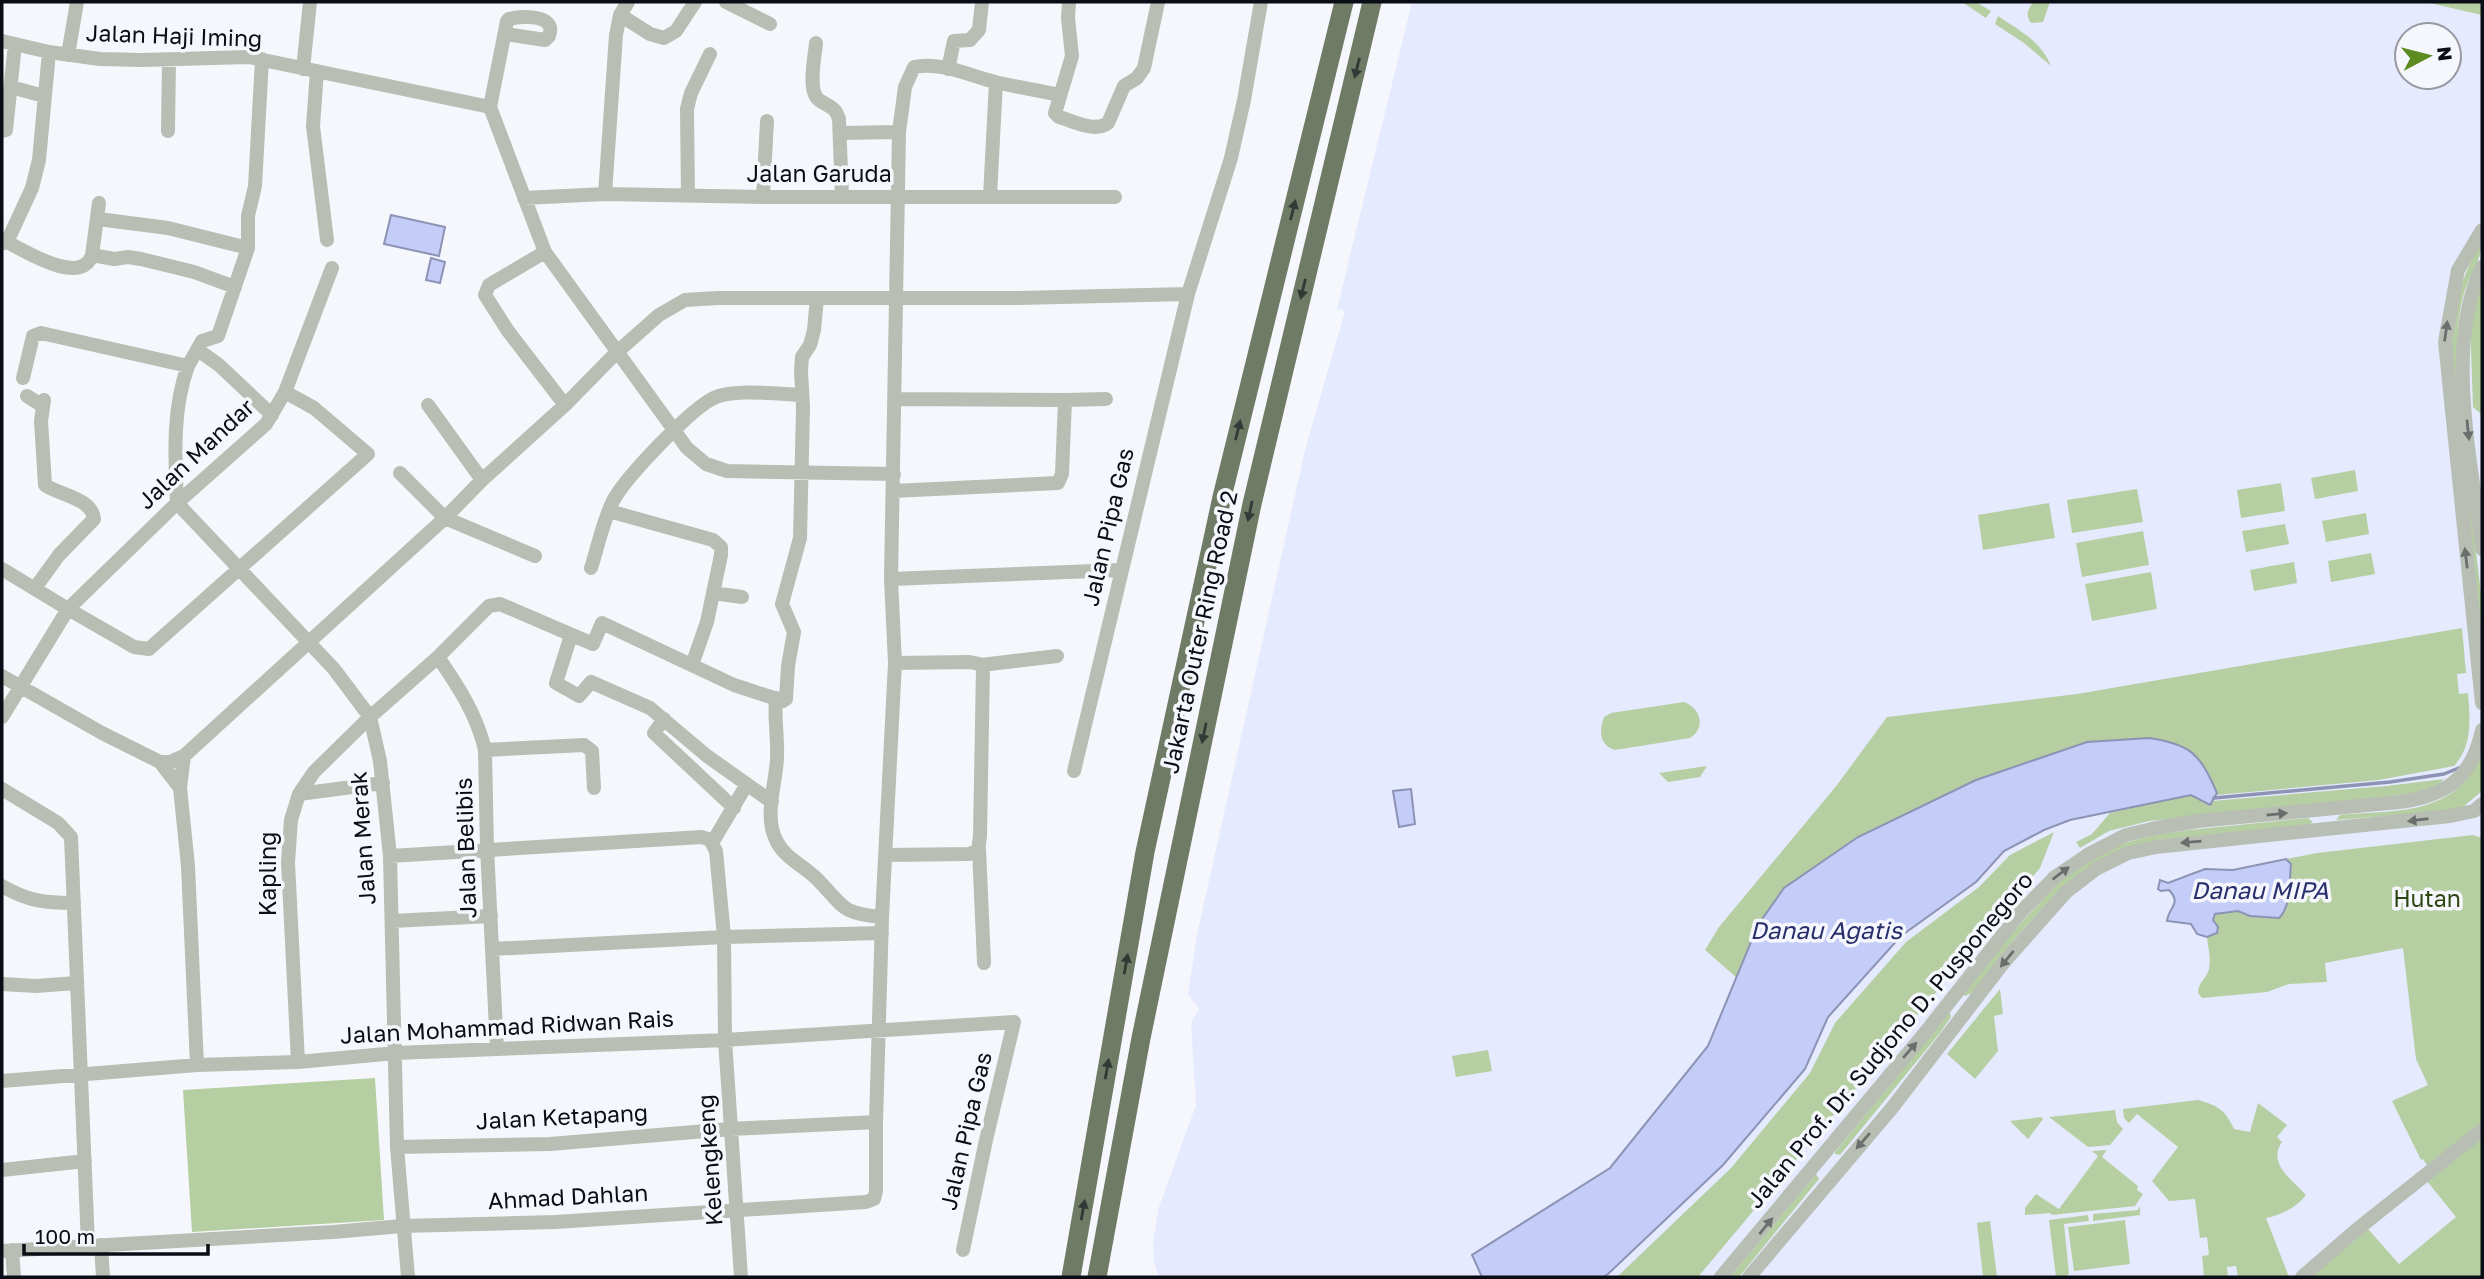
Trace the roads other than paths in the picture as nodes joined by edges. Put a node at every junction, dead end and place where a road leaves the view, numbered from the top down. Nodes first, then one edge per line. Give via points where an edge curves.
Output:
1 (77, 2) edge
2 (310, 2) edge
3 (628, 2) edge
4 (695, 2) edge
5 (726, 2) edge
6 (982, 2) edge
7 (1069, 2) edge
8 (1158, 2) edge
9 (1261, 2) edge
10 (1344, 2) edge
11 (1372, 2) edge
12 (620, 15) junction
13 (770, 24) dead end
14 (506, 28) dead end
15 (8, 43) edge
16 (816, 43) dead end
17 (49, 52) junction
18 (68, 54) junction
19 (710, 54) dead end
20 (262, 59) junction
21 (169, 60) junction
22 (948, 69) junction
23 (310, 70) junction
24 (996, 82) junction
25 (18, 89) dead end
26 (1060, 95) junction
27 (44, 96) junction
28 (490, 107) junction
29 (766, 121) dead end
30 (2, 131) edge
31 (168, 131) dead end
32 (899, 132) junction
33 (841, 133) junction
34 (605, 194) junction
35 (688, 196) junction
36 (842, 196) junction
37 (990, 196) junction
38 (763, 197) junction
39 (898, 197) junction
40 (1115, 197) dead end
41 (524, 198) junction
42 (99, 203) dead end
43 (98, 219) junction
44 (2482, 230) edge
45 (327, 240) dead end
46 (4, 243) edge
47 (248, 248) junction
48 (545, 252) junction
49 (92, 255) junction
50 (2482, 267) edge
51 (332, 268) dead end
52 (235, 287) junction
53 (1188, 294) junction
54 (817, 298) junction
55 (895, 298) junction
56 (198, 350) junction
57 (616, 353) junction
58 (188, 366) junction
59 (23, 377) dead end
60 (285, 392) junction
61 (802, 395) junction
62 (27, 396) dead end
63 (895, 399) junction
64 (1106, 399) dead end
65 (1066, 400) junction
66 (428, 405) dead end
67 (565, 405) junction
68 (272, 415) junction
69 (674, 430) junction
70 (802, 472) junction
71 (400, 473) dead end
72 (894, 474) junction
73 (482, 480) junction
74 (893, 491) junction
75 (177, 503) junction
76 (609, 511) junction
77 (445, 518) junction
78 (2482, 549) edge
79 (535, 556) dead end
80 (591, 568) dead end
81 (2, 569) edge
82 (239, 569) junction
83 (1121, 570) junction
84 (891, 579) junction
85 (35, 588) junction
86 (713, 593) junction
87 (742, 597) dead end
88 (68, 609) junction
89 (571, 635) junction
90 (310, 643) junction
91 (1057, 656) dead end
92 (438, 657) junction
93 (895, 663) junction
94 (692, 665) junction
95 (981, 665) junction
96 (2, 676) edge
97 (20, 687) junction
98 (776, 698) junction
99 (2482, 703) edge
100 (2, 717) edge
101 (370, 717) junction
102 (664, 719) junction
103 (2482, 730) edge
104 (485, 750) junction
105 (184, 757) junction
106 (160, 762) junction
107 (1074, 771) dead end
108 (383, 783) junction
109 (747, 784) junction
110 (180, 788) junction
111 (594, 788) dead end
112 (2, 789) edge
113 (299, 794) junction
114 (772, 803) junction
115 (734, 808) junction
116 (2325, 809) junction
117 (2479, 810) edge
118 (2327, 831) junction
119 (712, 843) junction
120 (487, 848) junction
121 (979, 849) junction
122 (887, 855) junction
123 (390, 856) junction
124 (2, 886) edge
125 (74, 903) junction
126 (491, 916) junction
127 (882, 917) junction
128 (391, 921) junction
129 (882, 933) junction
130 (723, 937) junction
131 (492, 949) junction
132 (984, 963) dead end
133 (76, 983) junction
134 (2, 984) edge
135 (1953, 999) junction
136 (1967, 1011) junction
137 (1014, 1022) joint
138 (880, 1030) junction
139 (725, 1040) junction
140 (497, 1049) junction
141 (396, 1054) junction
142 (298, 1062) junction
143 (197, 1065) junction
144 (81, 1073) junction
145 (2, 1081) edge
146 (876, 1122) junction
147 (730, 1129) junction
148 (2482, 1130) edge
149 (397, 1147) junction
150 (1821, 1158) junction
151 (85, 1161) junction
152 (2, 1170) edge
153 (1836, 1172) junction
154 (736, 1210) junction
155 (402, 1226) junction
156 (94, 1245) junction
157 (964, 1250) dead end
158 (7, 1251) edge
159 (14, 1277) edge
160 (103, 1277) edge
161 (408, 1277) edge
162 (741, 1277) edge
163 (1071, 1277) edge
164 (1097, 1277) edge
165 (1721, 1277) edge
166 (1749, 1277) edge
167 (2302, 1277) edge

1 - 18 street
2 - 23 street
3 - 12 street
4 - 12 street via 676,31 664,38
5 - 13 street
6 - 22 street via 979,30 970,40 954,41
7 - 26 street via 1072,56
8 - 26 street via 1144,68 1124,86 1108,123 1096,128 1059,117 1055,113
9 - 53 street, Jalan Pipa Gas via 1231,158
163 -> 10 highway, Jakarta Outer Ring Road 2 via 1148,839 1222,497
11 -> 164 highway, Jakarta Outer Ring Road 2 via 1252,504 1141,1038
12 - 34 street
14 - 28 street
15 - 17 street, Jalan Haji Iming
15 - 30 street via 6,131
16 - 33 street via 814,94 835,108
17 - 18 street, Jalan Haji Iming
17 - 27 street
18 - 21 street, Jalan Haji Iming
19 - 35 street via 687,110
20 - 21 street, Jalan Haji Iming
20 - 23 street, Jalan Haji Iming
20 - 47 street
21 - 31 street
22 - 24 street
22 - 32 street via 914,67 905,87
23 - 28 street, Jalan Haji Iming
23 - 45 street
24 - 26 street
24 - 37 street
25 - 27 street
27 - 46 street via 34,182
28 - 41 street
29 - 38 street
32 - 33 street
32 - 39 street
33 - 36 street
34 - 35 street, Jalan Garuda
34 - 41 street, Jalan Garuda
35 - 38 street, Jalan Garuda
36 - 38 street, Jalan Garuda
36 - 39 street, Jalan Garuda
37 - 39 street, Jalan Garuda
37 - 40 street, Jalan Garuda
39 - 55 street
41 - 48 street
42 - 43 street
43 - 47 street via 168,228
43 - 49 street
99 -> 44 street via 2445,342 2458,270
46 - 49 street via 63,267 84,266
47 - 52 street
48 - 57 street
48 - 67 street via 489,285 485,295
49 - 52 street via 141,259
50 -> 78 street via 2470,296 2462,353
51 - 60 street, Jalan Mandar
52 - 56 street via 218,336 204,340
53 - 55 street
53 - 83 street, Jalan Pipa Gas
54 - 55 street
54 - 57 street via 685,300 659,315
54 - 61 street via 814,330 802,357
55 - 63 street
56 - 58 street
56 - 68 street
57 - 67 street
57 - 69 street
58 - 59 street via 41,333 33,336
58 - 75 street via 181,384 177,424
60 - 68 street, Jalan Mandar
60 - 82 street via 314,408 368,454
61 - 69 street via 717,396
61 - 70 street
62 - 85 street via 43,403 45,485 92,509 94,519 53,561
63 - 65 street
63 - 72 street
64 - 65 street
65 - 74 street via 1058,483
66 - 73 street
67 - 73 street
68 - 75 street, Jalan Mandar via 249,442
69 - 70 street via 696,457 716,467 750,473
69 - 76 street via 626,481
70 - 72 street
70 - 98 street via 800,538 782,604 793,627 794,642 786,698
71 - 77 street
72 - 74 street
73 - 77 street
74 - 84 street
75 - 82 street, Jalan Merak
75 - 88 street, Jalan Mandar
76 - 80 street
76 - 86 street via 717,541 721,555
77 - 79 street
77 - 90 street
81 - 85 street
82 - 88 street via 147,650
82 - 90 street, Jalan Merak
83 - 84 street
83 - 107 street, Jalan Pipa Gas
84 - 93 street
85 - 88 street
86 - 87 street
86 - 94 street
88 - 97 street, Jalan Mandar
89 - 92 street, Kapling via 496,603
89 - 94 street via 593,644 602,622 648,636
89 - 102 street via 556,683 579,696 591,682
90 - 101 street, Jalan Merak
90 - 105 street
91 - 95 street
92 - 101 street, Kapling
92 - 104 street, Jalan Belibis via 465,697
93 - 95 street
93 - 122 street
94 - 98 street
95 - 121 street
96 - 97 street
97 - 100 street, Jalan Mandar
97 - 106 street
98 - 114 street via 778,756
101 - 108 street, Jalan Merak
101 - 113 street, Kapling via 314,772
102 - 109 street
102 - 115 street via 654,733
103 - 116 street, Jalan Prof. Dr. Sudjono D. Pusponegoro via 2466,770 2438,793
104 - 111 street via 584,745 591,749
104 - 120 street, Jalan Belibis
105 - 106 street
105 - 110 street
106 - 110 street
108 - 113 street
108 - 123 street, Jalan Merak
109 - 114 street
109 - 115 street
110 - 143 street
112 - 125 street via 58,823 71,837
113 - 142 street, Kapling via 291,820 288,862
114 - 127 street via 770,825 782,850 845,909
115 - 119 street
116 - 118 street
135 -> 116 street, Jalan Prof. Dr. Sudjono D. Pusponegoro via 2019,914 2055,877 2126,835 2198,821
117 -> 118 street, Jalan Prof. Dr. Sudjono D. Pusponegoro
118 -> 136 street, Jalan Prof. Dr. Sudjono D. Pusponegoro via 2128,853 2066,892
119 - 120 street via 702,837
119 - 130 street, Kelengkeng
120 - 123 street
120 - 126 street, Jalan Belibis
121 - 122 street via 969,854
121 - 132 street
122 - 127 street
123 - 128 street, Jalan Merak
124 - 125 street via 36,902
125 - 133 street
126 - 128 street
126 - 131 street, Jalan Belibis
127 - 129 street
128 - 141 street, Jalan Merak
129 - 130 street
129 - 138 street
130 - 131 street
130 - 139 street, Kelengkeng
131 - 140 street, Jalan Belibis
133 - 134 street
133 - 144 street
135 - 136 street
150 -> 135 street, Jalan Prof. Dr. Sudjono D. Pusponegoro
136 -> 153 street, Jalan Prof. Dr. Sudjono D. Pusponegoro
137 - 138 street, Jalan Mohammad Ridwan Rais
137 - 157 street, Jalan Pipa Gas
138 - 139 street, Jalan Mohammad Ridwan Rais
138 - 146 street
139 - 140 street, Jalan Mohammad Ridwan Rais
139 - 147 street, Kelengkeng
140 - 141 street, Jalan Mohammad Ridwan Rais
141 - 142 street, Jalan Mohammad Ridwan Rais
141 - 149 street
142 - 143 street, Jalan Mohammad Ridwan Rais
143 - 144 street, Jalan Mohammad Ridwan Rais
144 - 145 street, Jalan Mohammad Ridwan Rais
144 - 151 street
146 - 147 street, Jalan Ketapang
146 - 154 street, Ahmad Dahlan via 872,1201
147 - 149 street, Jalan Ketapang via 550,1144
147 - 154 street, Kelengkeng
148 - 167 street
149 - 155 street
150 - 153 street
165 -> 150 street, Jalan Prof. Dr. Sudjono D. Pusponegoro
151 - 152 street
151 - 156 street
153 - 166 street, Jalan Prof. Dr. Sudjono D. Pusponegoro
154 - 155 street, Ahmad Dahlan
154 - 162 street, Kelengkeng
155 - 156 street, Ahmad Dahlan
155 - 161 street
156 - 158 street, Ahmad Dahlan
156 - 160 street
158 - 159 street

